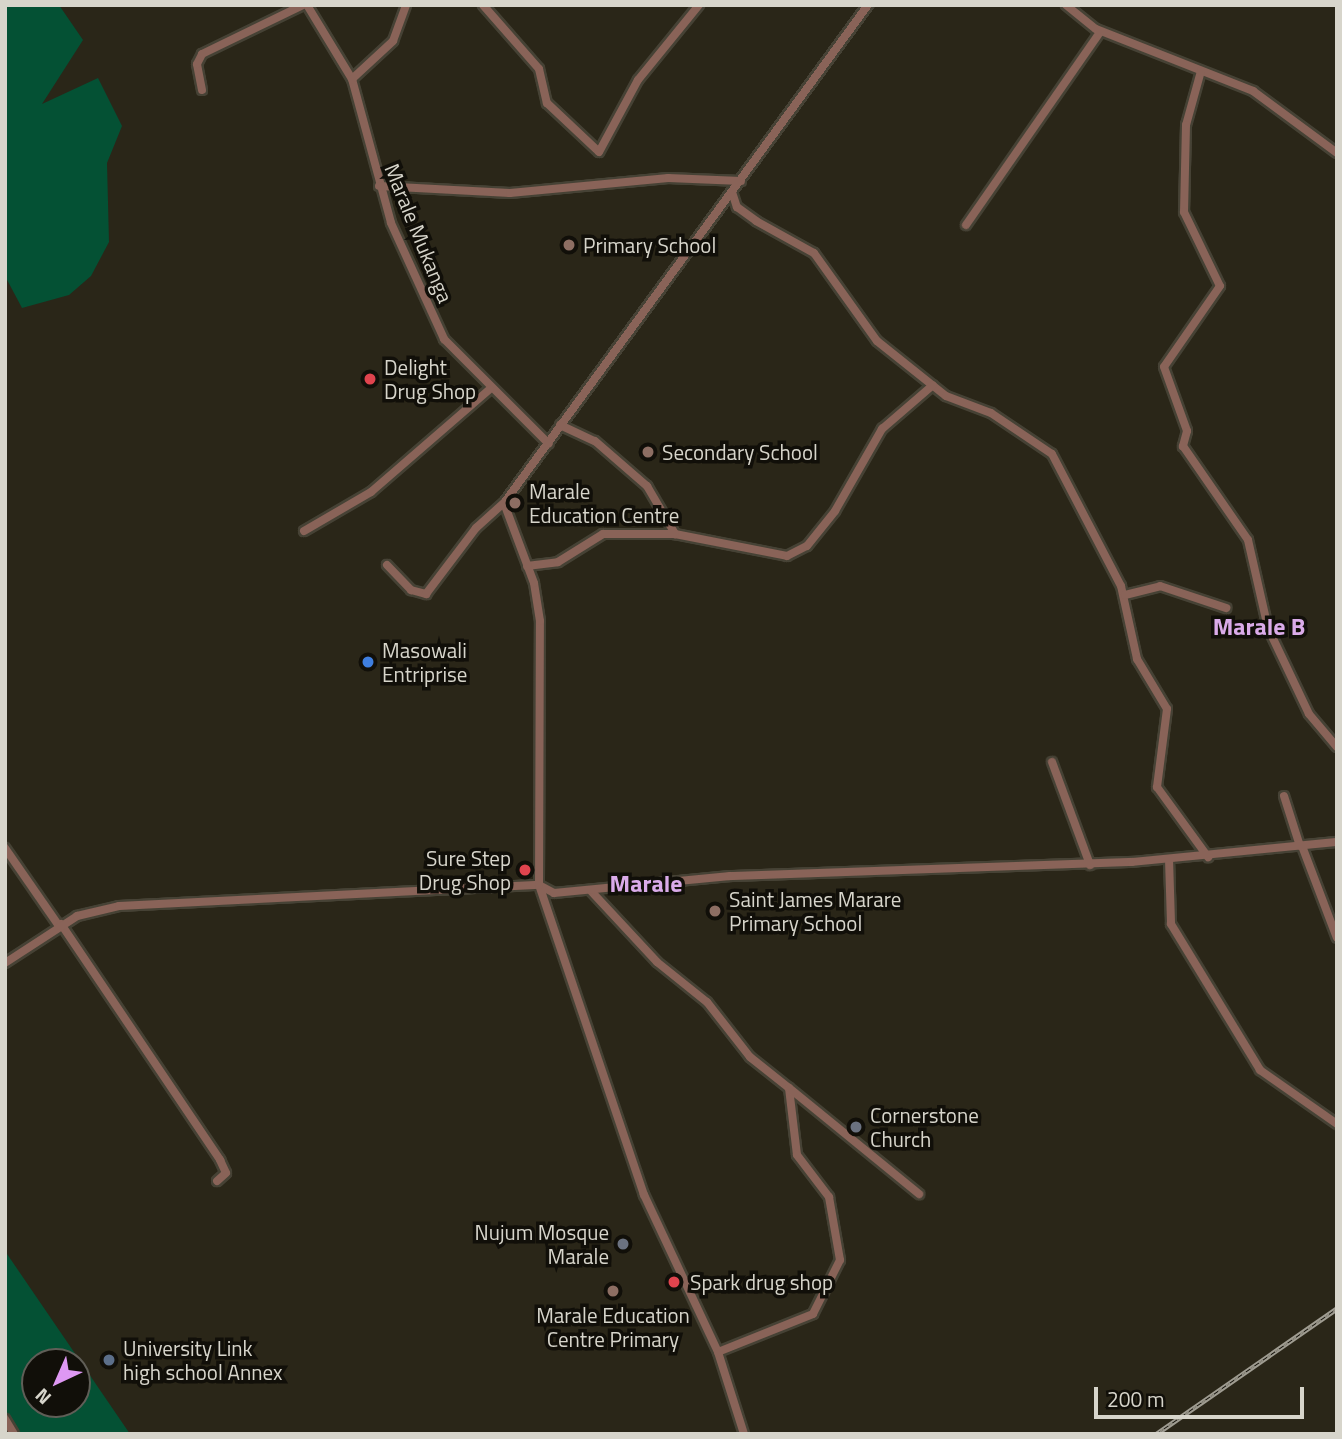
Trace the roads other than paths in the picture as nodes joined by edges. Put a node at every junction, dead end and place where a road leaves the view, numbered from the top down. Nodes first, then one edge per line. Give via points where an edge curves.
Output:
1 (305, 5) edge
2 (406, 5) edge
3 (483, 5) edge
4 (699, 5) edge
5 (868, 5) edge
6 (1066, 5) edge
7 (1100, 32) junction
8 (1200, 71) junction
9 (352, 79) junction
10 (202, 90) dead end
11 (1337, 153) edge
12 (741, 181) junction
13 (379, 186) junction
14 (732, 192) junction
15 (966, 225) dead end
16 (933, 385) junction
17 (489, 389) junction
18 (560, 425) junction
19 (549, 444) junction
20 (505, 503) junction
21 (304, 531) dead end
22 (676, 534) junction
23 (387, 565) dead end
24 (527, 566) junction
25 (1125, 595) junction
26 (1226, 608) dead end
27 (1337, 747) edge
28 (1052, 762) dead end
29 (1284, 796) dead end
30 (1337, 842) edge
31 (1301, 846) junction
32 (5, 848) edge
33 (1208, 856) junction
34 (1169, 859) junction
35 (1090, 865) junction
36 (538, 885) junction
37 (591, 891) junction
38 (60, 925) junction
39 (1337, 938) edge
40 (5, 964) edge
41 (789, 1087) junction
42 (1337, 1124) edge
43 (217, 1181) dead end
44 (919, 1194) dead end
45 (718, 1352) junction
46 (5, 1419) edge
47 (14, 1434) edge
48 (744, 1434) edge

1 - 9 street, Marale Mukanga
1 - 10 street via 202,54 197,64
2 - 9 street via 393,41
3 - 4 street via 539,69 547,103 599,152 638,80
5 - 12 street
6 - 7 street
7 - 8 street
7 - 15 street
8 - 11 street via 1276,104
8 - 27 street via 1186,125 1184,212 1220,286 1164,367 1187,431 1183,446 1248,540 1268,628 1309,714
9 - 13 street, Marale Mukanga
12 - 13 street via 668,178 510,193
12 - 14 street
13 - 17 street, Marale Mukanga via 444,339
14 - 16 street via 737,206 756,221 814,253 877,341
14 - 18 street
16 - 22 street via 882,429 841,505 799,552 780,556
16 - 25 street via 1048,449
17 - 19 street, Marale Mukanga
17 - 21 street via 371,492
18 - 19 street
18 - 22 street via 595,441 647,486
19 - 20 street
20 - 23 street via 476,528 426,594 411,590
20 - 24 street
22 - 24 street via 599,535 563,559
24 - 36 street via 540,621
25 - 26 street via 1162,587
25 - 33 street via 1137,659 1169,715 1157,787
28 - 35 street
29 - 31 street
30 - 31 street
31 - 33 street
31 - 39 street
32 - 38 street
33 - 34 street
34 - 35 street
34 - 42 street via 1174,932 1260,1070
35 - 37 street via 730,876
36 - 37 street via 554,893
36 - 38 street via 119,906
36 - 45 street via 644,1195
37 - 41 street via 657,962 707,1002 750,1056
38 - 40 street
38 - 43 street via 220,1160 226,1173
41 - 44 street
41 - 45 street via 793,1143 823,1182 840,1260 804,1321
45 - 48 street
46 - 47 street

